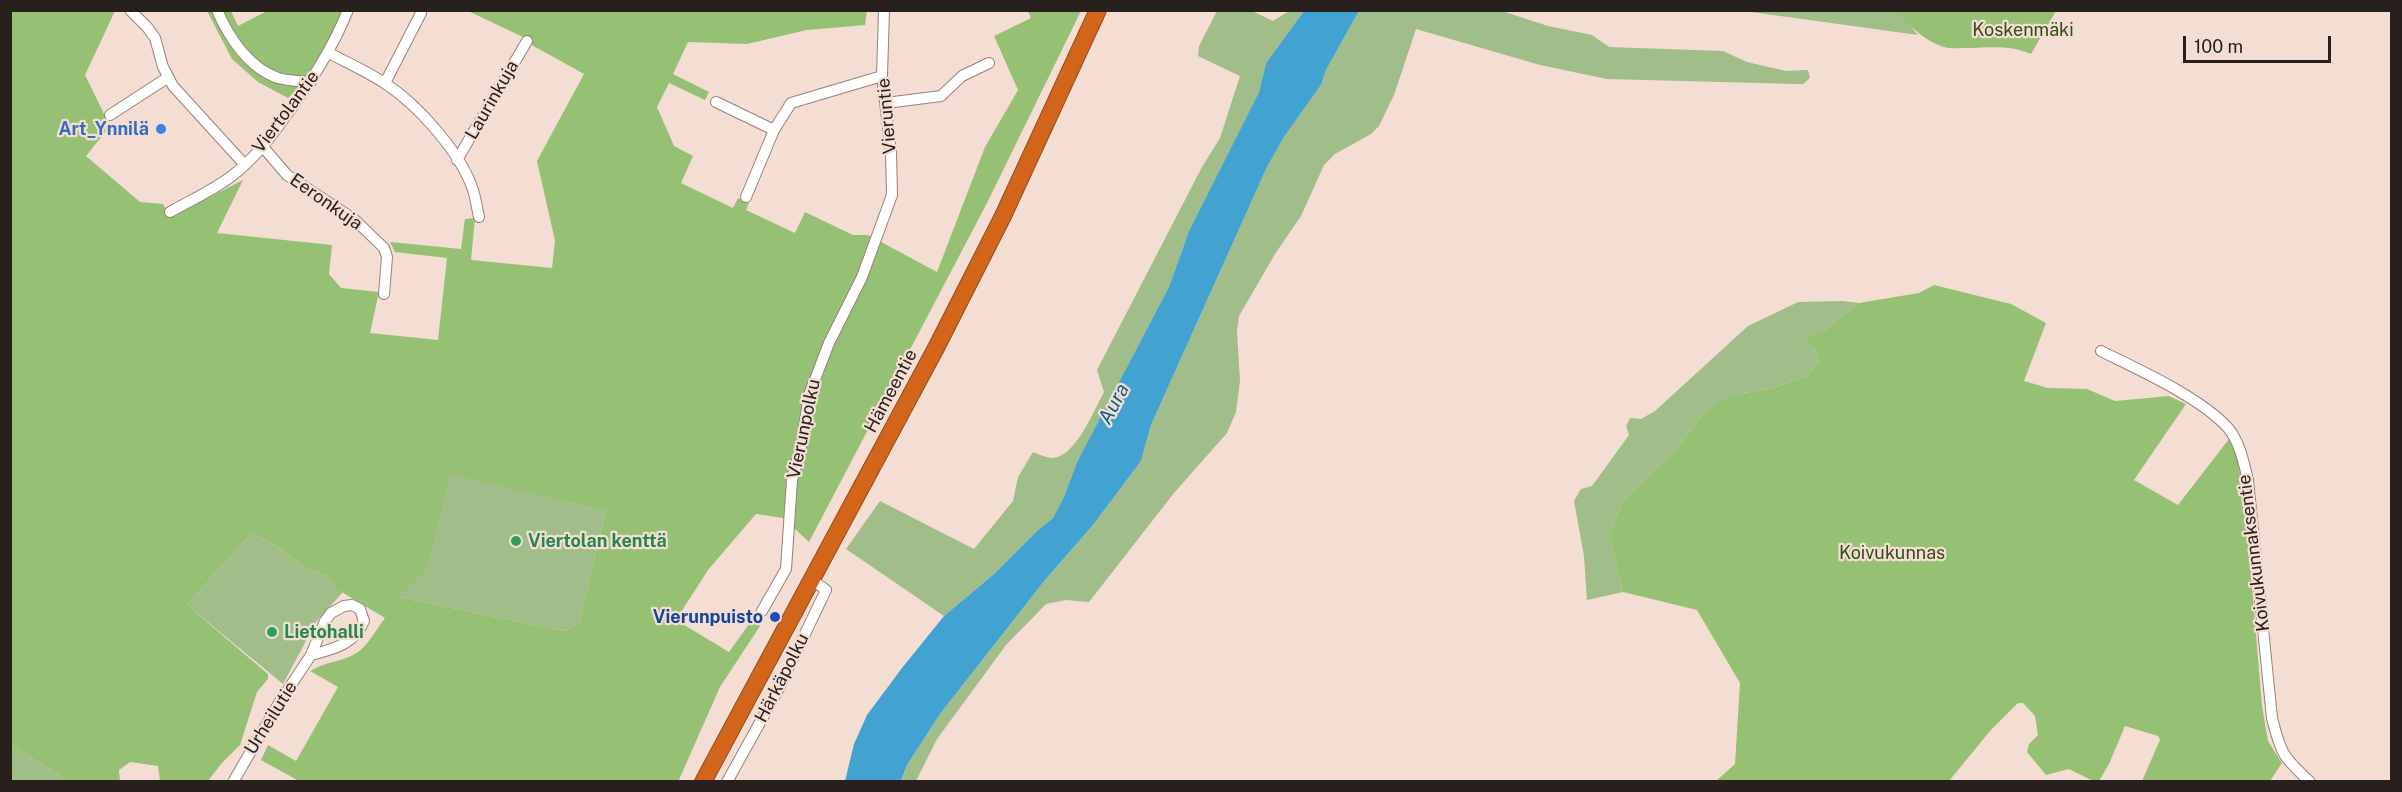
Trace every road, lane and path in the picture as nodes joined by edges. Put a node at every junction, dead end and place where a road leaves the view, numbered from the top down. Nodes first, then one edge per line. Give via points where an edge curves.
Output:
1 (130, 10) edge
2 (217, 10) edge
3 (348, 10) edge
4 (884, 10) edge
5 (1098, 10) edge
6 (422, 13) dead end
7 (526, 41) dead end
8 (328, 53) junction
9 (989, 63) dead end
10 (882, 76) junction
11 (167, 78) junction
12 (311, 82) junction
13 (386, 83) junction
14 (716, 102) dead end
15 (886, 102) junction
16 (110, 115) dead end
17 (774, 130) junction
18 (263, 147) junction
19 (457, 160) junction
20 (245, 165) junction
21 (747, 197) dead end
22 (170, 212) dead end
23 (479, 217) dead end
24 (882, 219) joint
25 (384, 294) dead end
26 (2101, 351) dead end
27 (811, 579) junction
28 (762, 611) dead end
29 (310, 655) junction
30 (233, 782) edge
31 (703, 782) edge
32 (727, 782) edge
33 (2310, 782) edge

1 - 11 street via 155,38
2 - 12 street via 234,41 256,67 279,78
3 - 8 street, Viertolantie
4 - 10 street, Vieruntie
5 - 27 highway, Hämeentie via 998,226
6 - 13 street
7 - 19 street, Laurinkuja
8 - 12 street, Viertolantie
8 - 13 street
9 - 15 street via 962,76 941,96
10 - 15 street, Vieruntie
10 - 17 street via 791,103
11 - 16 street
11 - 20 street
12 - 18 street, Viertolantie
13 - 19 street via 432,126
14 - 17 street
15 - 24 street, Vieruntie via 892,195
17 - 21 street
18 - 20 street, Viertolantie
18 - 25 street, Eeronkuja via 287,176 355,220 384,248
19 - 23 street via 473,190
20 - 22 street, Viertolantie via 215,188
24 - 28 street, Vierunpolku via 862,277 829,343 809,395 792,480 786,569
26 - 33 street, Koivukunnaksentie via 2211,413 2237,442 2248,480 2272,718 2284,757
27 - 31 highway, Hämeentie
27 - 32 street, Härkäpolku via 826,590 779,688
29 - 29 street, Urheilutie via 350,641 364,621 360,609 344,606 331,613
29 - 30 street, Urheilutie

